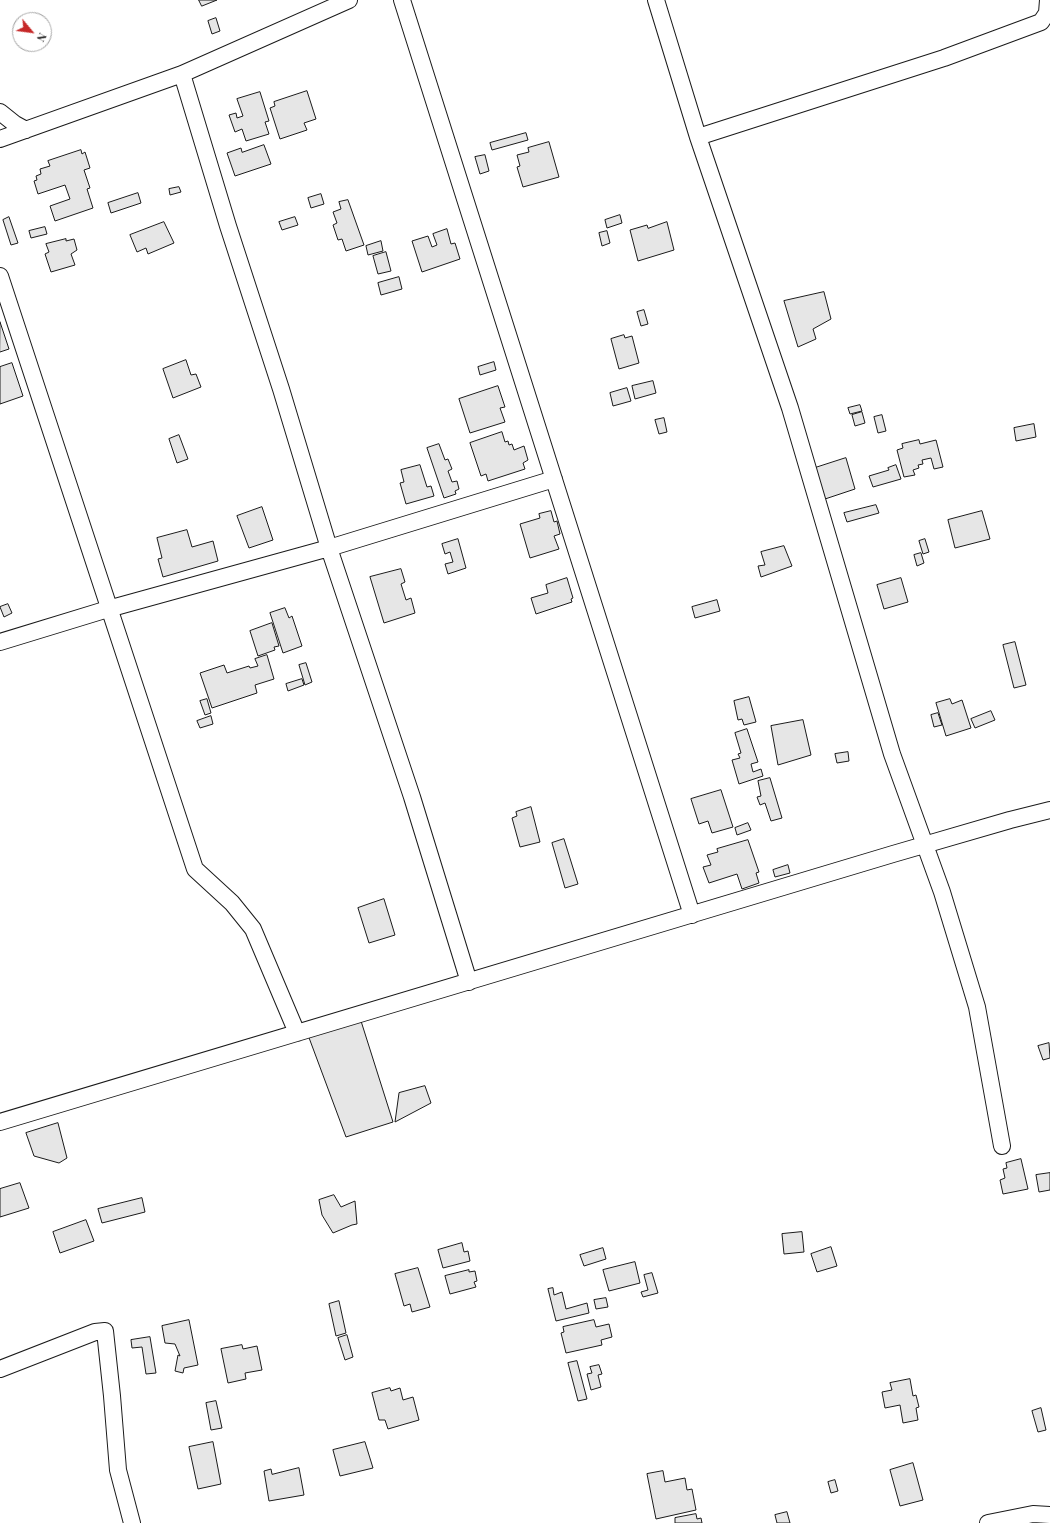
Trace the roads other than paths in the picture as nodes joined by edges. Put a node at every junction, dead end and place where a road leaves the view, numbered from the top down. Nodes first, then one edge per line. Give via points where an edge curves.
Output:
1 (349, 0) edge
2 (402, 0) edge
3 (656, 0) edge
4 (1048, 0) edge
5 (182, 74) junction
6 (0, 112) edge
7 (26, 130) junction
8 (698, 137) junction
9 (0, 139) edge
10 (0, 276) edge
11 (554, 479) junction
12 (329, 548) junction
13 (108, 610) junction
14 (0, 642) edge
15 (1050, 810) edge
16 (926, 844) junction
17 (692, 915) junction
18 (469, 982) junction
19 (297, 1033) junction
20 (0, 1122) edge
21 (1002, 1146) dead end
22 (0, 1369) edge
23 (1050, 1515) edge
24 (132, 1523) edge
25 (988, 1523) edge

1 - 5 street
2 - 11 street
3 - 8 street
4 - 8 street via 1047,13 1041,22 944,58
5 - 7 street
5 - 12 street
6 - 7 street
7 - 9 street
8 - 16 street via 790,408 892,754
10 - 13 street
11 - 12 street
11 - 17 street
12 - 13 street
12 - 18 street via 412,797
13 - 14 street
13 - 19 street via 195,869 232,903 253,930
15 - 16 street
16 - 17 street
16 - 21 street via 977,1007
17 - 18 street
18 - 19 street
19 - 20 street
22 - 24 street via 95,1332 105,1331 118,1470
23 - 25 street via 1033,1514

